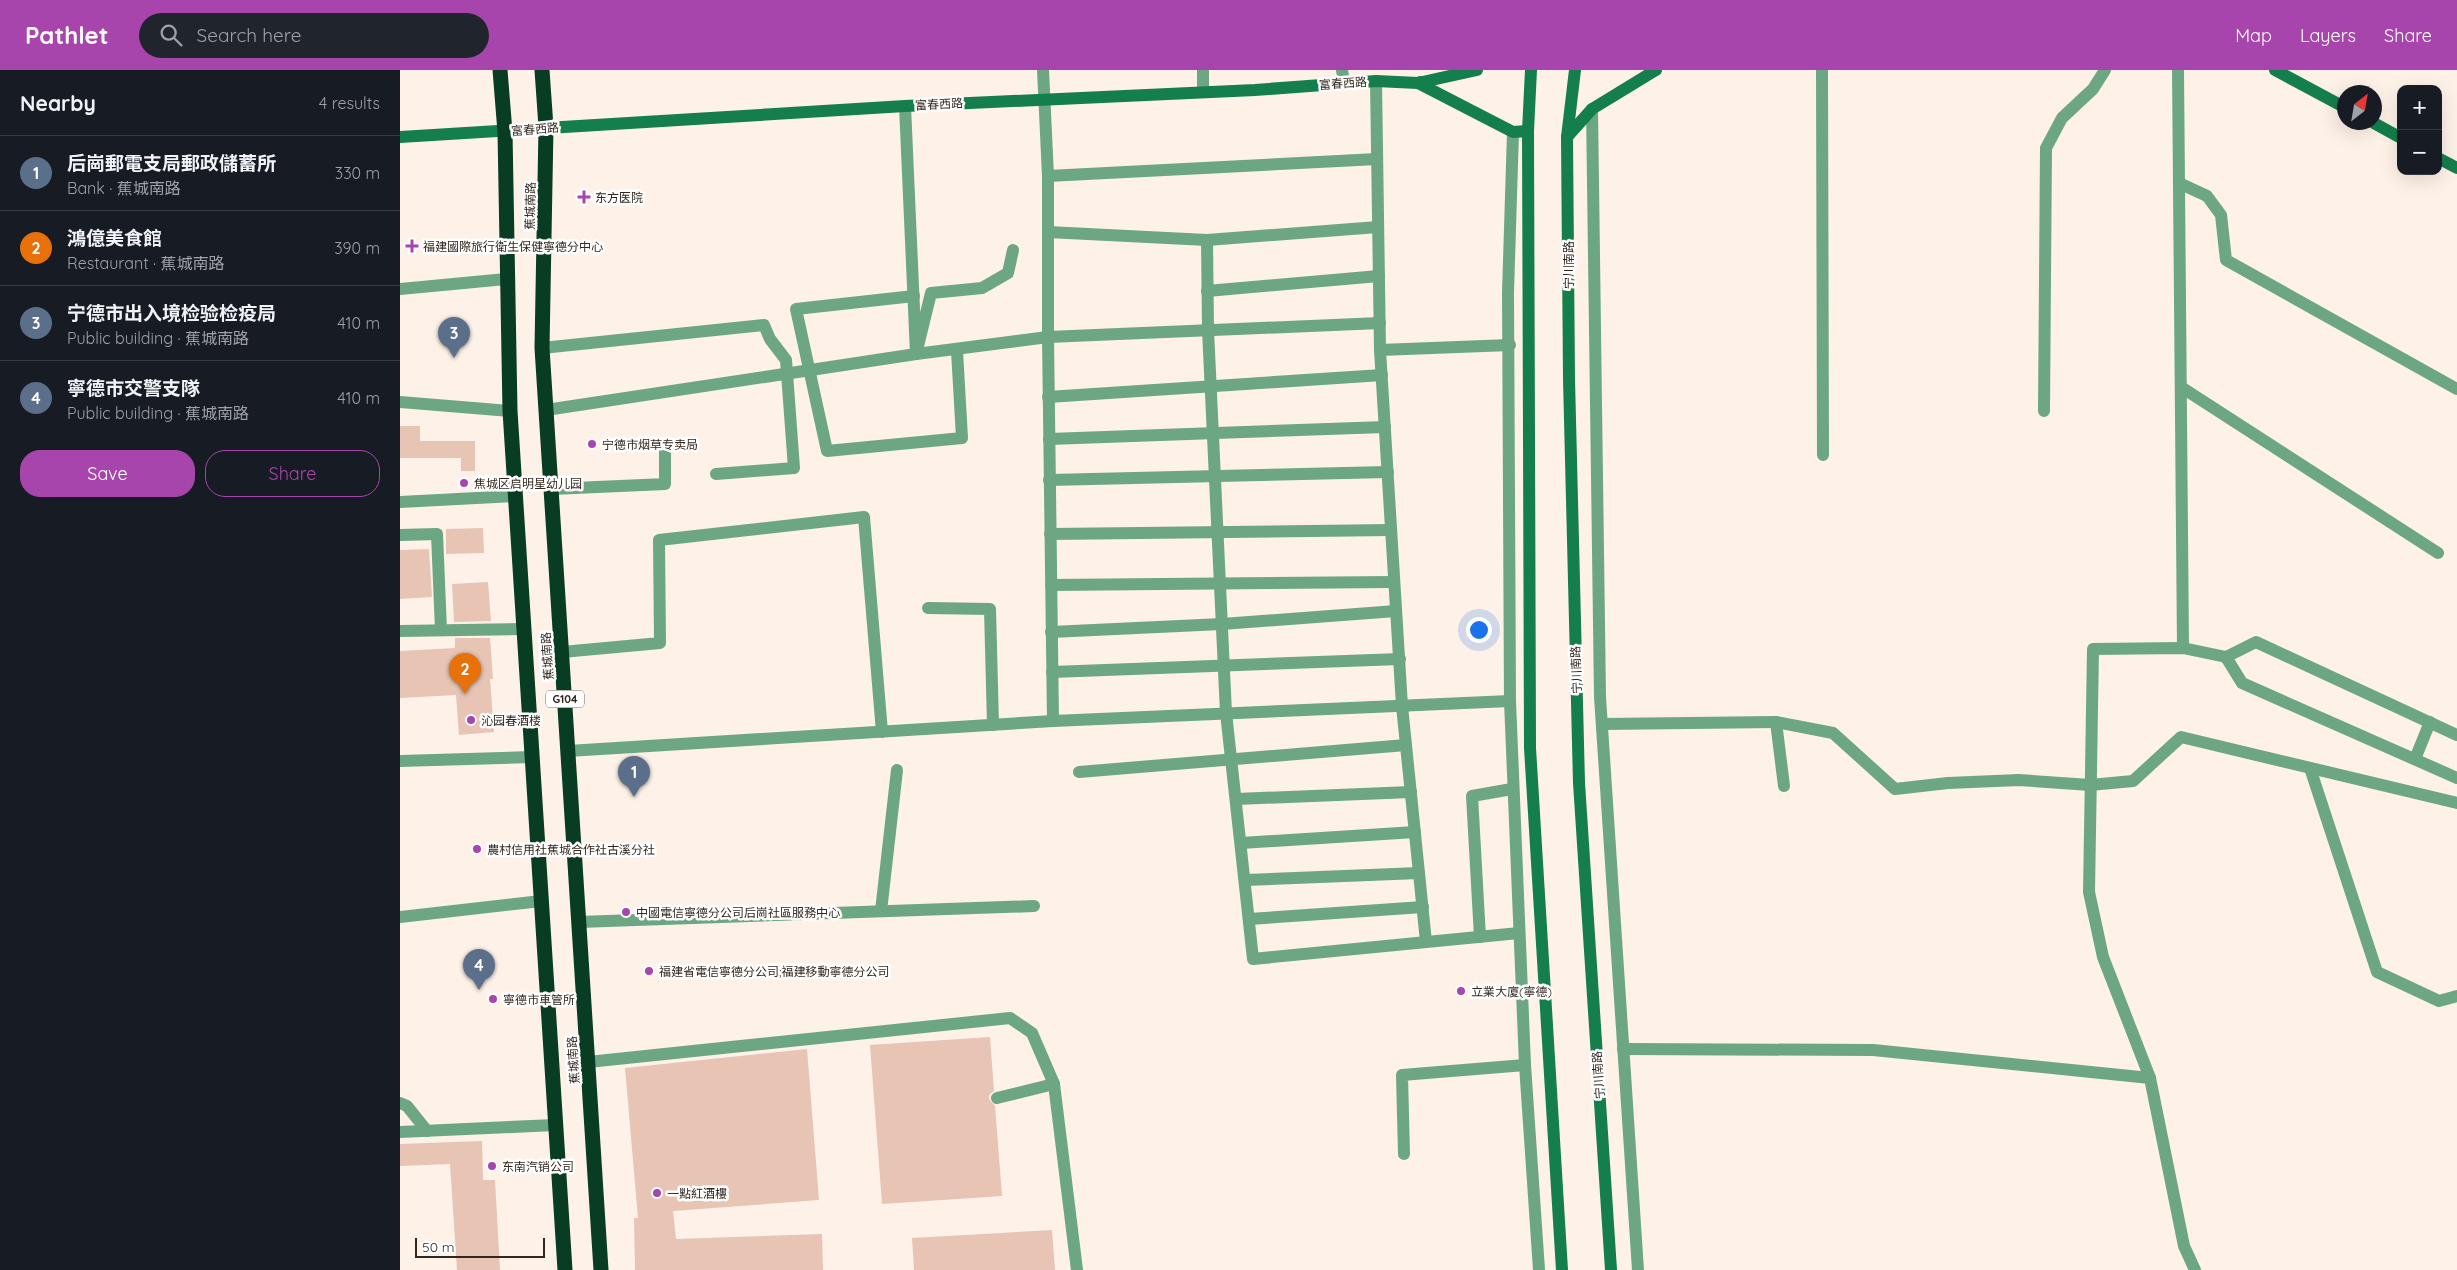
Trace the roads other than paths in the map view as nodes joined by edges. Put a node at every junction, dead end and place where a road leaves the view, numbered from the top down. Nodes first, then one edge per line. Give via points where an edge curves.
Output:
1 (500, 70) edge
2 (542, 70) edge
3 (1043, 70) edge
4 (1203, 70) edge
5 (1342, 70) edge
6 (1439, 70) edge
7 (1477, 70) edge
8 (1531, 70) edge
9 (1575, 70) edge
10 (1656, 70) edge
11 (1822, 70) edge
12 (2106, 70) edge
13 (2178, 70) edge
14 (2275, 70) edge
15 (1376, 81) junction
16 (1344, 83) junction
17 (1418, 83) junction
18 (1203, 92) junction
19 (1045, 99) junction
20 (2337, 104) edge
21 (905, 106) junction
22 (1592, 109) junction
23 (546, 127) junction
24 (2382, 128) edge
25 (1528, 131) junction
26 (505, 132) junction
27 (1513, 132) junction
28 (2397, 136) edge
29 (1567, 137) junction
30 (400, 138) edge
31 (1377, 159) junction
32 (2442, 160) edge
33 (2457, 168) edge
34 (1048, 176) junction
35 (2179, 183) junction
36 (1378, 227) junction
37 (1048, 232) junction
38 (1207, 240) junction
39 (1013, 250) dead end
40 (1379, 276) junction
41 (506, 279) junction
42 (400, 289) edge
43 (1207, 291) junction
44 (914, 296) junction
45 (1380, 323) junction
46 (1208, 330) junction
47 (1048, 337) junction
48 (1510, 345) junction
49 (542, 348) junction
50 (1380, 350) junction
51 (957, 351) junction
52 (916, 354) junction
53 (808, 372) junction
54 (1382, 375) junction
55 (786, 376) junction
56 (1211, 385) junction
57 (2180, 387) junction
58 (2457, 389) edge
59 (1048, 397) junction
60 (400, 402) edge
61 (546, 410) junction
62 (510, 411) junction
63 (2044, 411) dead end
64 (1385, 427) junction
65 (1213, 433) junction
66 (1049, 439) junction
67 (665, 447) dead end
68 (1823, 455) dead end
69 (1388, 472) junction
70 (716, 474) dead end
71 (1215, 476) junction
72 (1049, 480) junction
73 (552, 489) junction
74 (515, 496) junction
75 (400, 502) edge
76 (1391, 530) junction
77 (1218, 532) junction
78 (1050, 534) junction
79 (400, 535) edge
80 (2438, 552) dead end
81 (1220, 582) junction
82 (1394, 582) junction
83 (1051, 585) junction
84 (928, 608) dead end
85 (1396, 611) junction
86 (1222, 624) junction
87 (524, 628) junction
88 (442, 630) junction
89 (400, 631) edge
90 (1052, 632) junction
91 (2183, 648) junction
92 (562, 652) junction
93 (2226, 657) junction
94 (1400, 659) junction
95 (1224, 664) junction
96 (1052, 672) junction
97 (1510, 701) junction
98 (1402, 706) junction
99 (1226, 713) junction
100 (1053, 721) junction
101 (1776, 722) junction
102 (2430, 722) junction
103 (1602, 724) junction
104 (993, 725) junction
105 (882, 732) junction
106 (2457, 735) edge
107 (1406, 745) junction
108 (568, 751) junction
109 (532, 757) junction
110 (1231, 759) junction
111 (2415, 759) junction
112 (400, 761) edge
113 (2310, 768) junction
114 (897, 770) dead end
115 (1079, 772) dead end
116 (2457, 778) edge
117 (2090, 785) junction
118 (1784, 786) dead end
119 (1512, 789) junction
120 (1411, 792) junction
121 (1236, 799) junction
122 (2457, 803) edge
123 (1415, 832) junction
124 (1241, 844) junction
125 (1419, 873) junction
126 (1245, 880) junction
127 (541, 901) junction
128 (1034, 906) dead end
129 (1423, 907) junction
130 (881, 911) junction
131 (400, 917) edge
132 (1249, 919) junction
133 (579, 922) junction
134 (1519, 933) junction
135 (1480, 937) junction
136 (1426, 942) junction
137 (2457, 996) edge
138 (1623, 1049) junction
139 (588, 1062) junction
140 (1525, 1065) junction
141 (2150, 1078) junction
142 (1054, 1084) junction
143 (997, 1098) dead end
144 (400, 1103) edge
145 (555, 1125) junction
146 (427, 1131) junction
147 (400, 1132) edge
148 (1404, 1154) dead end
149 (565, 1270) edge
150 (601, 1270) edge
151 (1077, 1270) edge
152 (1539, 1270) edge
153 (1562, 1270) edge
154 (1611, 1270) edge
155 (1638, 1270) edge
156 (2195, 1270) edge

1 - 26 highway, 蕉城南路 / G104
2 - 23 highway, 蕉城南路 / G104
3 - 19 street
4 - 18 street
5 - 16 street
6 - 17 main road
7 - 17 main road, 富春西路
8 - 25 main road
9 - 29 main road, 宁川南路
10 - 22 main road
11 - 68 street
12 - 63 street via 2093,89 2062,118 2046,148
13 - 35 street
14 - 20 main road
15 - 16 main road, 富春西路
15 - 17 main road, 富春西路
15 - 31 street
16 - 18 main road, 富春西路
17 - 27 main road
18 - 19 main road, 富春西路
19 - 21 main road, 富春西路
19 - 34 street
21 - 23 main road, 富春西路
21 - 44 street
22 - 29 main road
22 - 103 street
23 - 26 main road, 富春西路
23 - 49 highway, 蕉城南路 / G104
24 - 28 main road
25 - 27 main road
25 - 153 main road via 1530,748
26 - 30 main road, 富春西路
26 - 41 highway, 蕉城南路 / G104
27 - 48 street via 1508,293
29 - 154 main road, 宁川南路 via 1579,783
31 - 34 street
31 - 36 street
32 - 33 main road
34 - 37 street
35 - 57 street
35 - 58 street via 2207,196 2221,215 2226,260
36 - 38 street
36 - 40 street
37 - 38 street
37 - 47 street
38 - 43 street
39 - 52 street via 1008,273 982,288 931,293
40 - 43 street
40 - 45 street
41 - 42 street
41 - 62 highway, 蕉城南路 / G104
43 - 46 street
44 - 52 street
44 - 53 street via 796,309
45 - 46 street
45 - 50 street
46 - 47 street
46 - 56 street
47 - 51 street
47 - 59 street
48 - 50 street
48 - 97 street
49 - 55 street via 764,325 786,360
49 - 61 highway, 蕉城南路 / G104
50 - 54 street
51 - 52 street
51 - 53 street via 962,438 827,451
52 - 53 street
53 - 55 street
54 - 56 street
54 - 64 street
55 - 61 street
55 - 70 street via 794,468
56 - 59 street
56 - 65 street
57 - 80 street
57 - 91 street
59 - 66 street
60 - 62 street
61 - 73 highway, 蕉城南路 / G104
62 - 74 highway, 蕉城南路 / G104
64 - 65 street
64 - 69 street
65 - 66 street
65 - 71 street
66 - 72 street
67 - 73 street via 665,484
69 - 71 street
69 - 76 street
71 - 72 street
71 - 77 street
72 - 78 street
73 - 92 highway, 蕉城南路 / G104
74 - 75 street
74 - 87 highway, 蕉城南路 / G104
76 - 77 street
76 - 82 street
77 - 78 street
77 - 81 street
78 - 83 street
79 - 88 street via 437,534
81 - 82 street
81 - 83 street
81 - 86 street
82 - 85 street
83 - 90 street
84 - 104 street via 990,609
85 - 86 street
85 - 94 street
86 - 90 street
86 - 95 street
87 - 88 street
87 - 109 highway, 蕉城南路 / G104
88 - 89 street
90 - 96 street
91 - 93 street
91 - 117 street via 2093,649
92 - 105 street via 660,643 659,540 864,517
92 - 108 highway, 蕉城南路 / G104
93 - 102 street via 2256,642
93 - 111 street via 2242,684
94 - 95 street
94 - 98 street
95 - 96 street
95 - 99 street
96 - 100 street
97 - 98 street
97 - 119 street
98 - 99 street
98 - 107 street
99 - 100 street
99 - 110 street
100 - 104 street
101 - 103 street
101 - 117 street via 1833,733 1895,788 1948,782 2019,780
101 - 118 street
102 - 106 street
102 - 111 street
103 - 138 street
104 - 105 street
105 - 108 street
107 - 110 street
107 - 120 street
108 - 133 highway, 蕉城南路 / G104
109 - 112 street
109 - 127 highway, 蕉城南路 / G104
110 - 115 street
110 - 121 street
111 - 116 street
113 - 117 street via 2181,737 2133,781
113 - 122 street
113 - 137 street via 2377,972 2439,1001
114 - 130 street
117 - 141 street via 2089,892 2103,957
119 - 134 street
119 - 135 street via 1472,796
120 - 121 street
120 - 123 street
121 - 124 street
123 - 124 street
123 - 125 street
124 - 126 street
125 - 126 street
125 - 129 street
126 - 132 street
127 - 131 street
127 - 145 highway, 蕉城南路 / G104
128 - 130 street
129 - 132 street
129 - 136 street
130 - 133 street
132 - 136 street via 1253,960
133 - 139 highway, 蕉城南路 / G104
134 - 135 street
134 - 140 street
135 - 136 street
138 - 141 street via 1874,1050
138 - 155 street
139 - 142 street via 1010,1018 1032,1033
139 - 150 highway, 蕉城南路 / G104
140 - 148 street via 1402,1075
140 - 152 street
141 - 156 street via 2184,1246
142 - 143 street
142 - 151 street
144 - 146 street via 408,1106
145 - 146 street
145 - 149 highway, 蕉城南路 / G104
146 - 147 street

